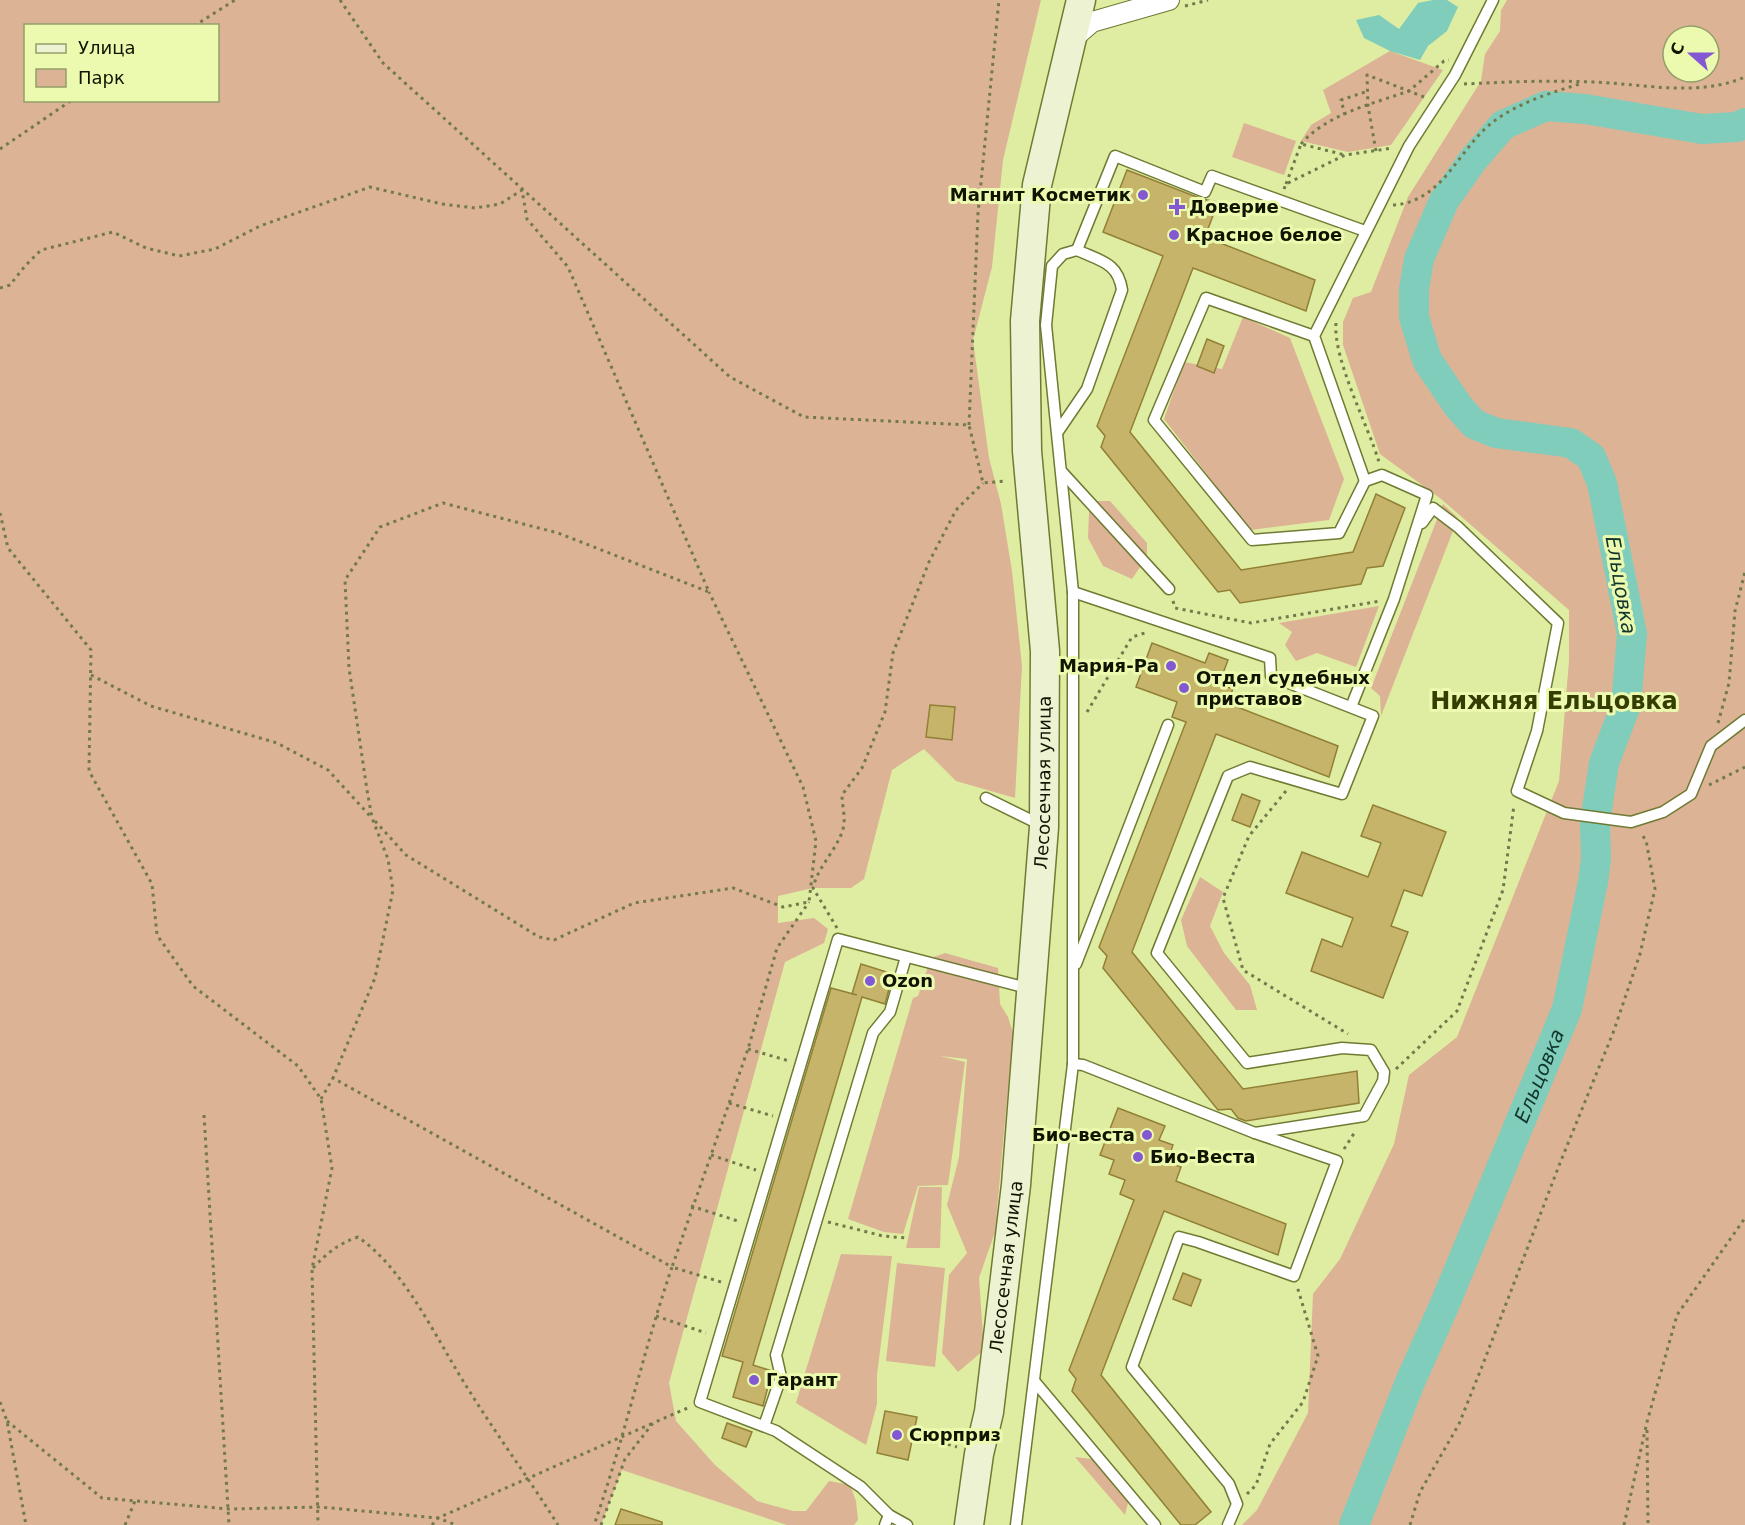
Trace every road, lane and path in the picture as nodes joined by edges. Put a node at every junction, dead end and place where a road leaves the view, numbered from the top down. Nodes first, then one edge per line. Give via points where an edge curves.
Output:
1 (235, 0) edge
2 (340, 0) edge
3 (999, 0) edge
4 (1081, 0) edge
5 (1170, 0) edge
6 (1493, 0) edge
7 (1137, 3) edge
8 (197, 24) edge
9 (1070, 40) junction
10 (1463, 58) junction
11 (1745, 77) edge
12 (1588, 82) junction
13 (1454, 85) dead end
14 (1409, 90) junction
15 (1368, 91) junction
16 (69, 102) edge
17 (1437, 103) junction
18 (1368, 106) junction
19 (1345, 115) junction
20 (1301, 144) junction
21 (1409, 146) junction
22 (0, 149) edge
23 (1376, 151) junction
24 (1345, 155) junction
25 (1286, 184) junction
26 (522, 190) junction
27 (1397, 196) dead end
28 (1280, 201) junction
29 (1392, 206) junction
30 (1389, 212) dead end
31 (1365, 231) junction
32 (1077, 250) junction
33 (0, 288) edge
34 (1337, 320) dead end
35 (1314, 336) junction
36 (969, 425) junction
37 (1057, 433) junction
38 (1062, 472) junction
39 (1382, 474) junction
40 (1029, 479) junction
41 (1365, 481) junction
42 (983, 483) junction
43 (0, 513) edge
44 (1417, 531) junction
45 (1745, 572) edge
46 (1169, 589) joint
47 (709, 592) junction
48 (1074, 592) junction
49 (1394, 598) junction
50 (1169, 624) junction
51 (91, 675) junction
52 (1351, 707) junction
53 (1086, 713) dead end
54 (1745, 720) edge
55 (1168, 725) dead end
56 (1711, 747) junction
57 (1744, 768) edge
58 (1295, 780) junction
59 (1516, 791) junction
60 (1691, 794) junction
61 (986, 798) dead end
62 (372, 818) junction
63 (1631, 822) junction
64 (1044, 827) junction
65 (809, 902) junction
66 (844, 941) junction
67 (906, 957) junction
68 (1073, 969) junction
69 (1033, 989) junction
70 (748, 1048) junction
71 (1371, 1050) junction
72 (800, 1064) junction
73 (1073, 1064) junction
74 (333, 1078) junction
75 (1383, 1081) junction
76 (321, 1099) junction
77 (729, 1103) junction
78 (204, 1114) dead end
79 (1364, 1116) junction
80 (783, 1119) junction
81 (1255, 1132) junction
82 (711, 1155) junction
83 (1337, 1161) junction
84 (766, 1173) junction
85 (691, 1206) junction
86 (1745, 1218) edge
87 (818, 1220) junction
88 (751, 1226) junction
89 (906, 1238) dead end
90 (672, 1267) junction
91 (312, 1269) junction
92 (1294, 1276) junction
93 (734, 1287) junction
94 (655, 1316) junction
95 (719, 1337) junction
96 (1035, 1382) junction
97 (0, 1402) edge
98 (700, 1402) junction
99 (7, 1421) junction
100 (1647, 1422) junction
101 (653, 1423) junction
102 (764, 1426) junction
103 (622, 1436) junction
104 (527, 1479) junction
105 (135, 1501) junction
106 (1237, 1504) junction
107 (320, 1507) junction
108 (229, 1509) junction
109 (438, 1518) junction
110 (887, 1520) edge
111 (26, 1525) edge
112 (125, 1525) edge
113 (229, 1525) edge
114 (318, 1525) edge
115 (432, 1525) edge
116 (456, 1525) edge
117 (558, 1525) edge
118 (594, 1525) edge
119 (601, 1525) edge
120 (908, 1525) edge
121 (969, 1525) edge
122 (1016, 1525) edge
123 (1155, 1525) edge
124 (1228, 1525) edge
125 (1410, 1525) edge
126 (1624, 1525) edge
127 (1648, 1525) edge

1 - 8 path
2 - 26 path via 383,63
3 - 36 path via 978,213
4 - 9 street, Лесосечная улица
5 - 7 street
6 - 10 lane
7 - 9 street via 1092,22
9 - 40 street, Лесосечная улица via 1037,185 1025,321
10 - 14 path via 1444,61
10 - 17 lane
11 - 12 path via 1724,86 1693,89
12 - 13 path
12 - 29 path via 1520,105 1496,119 1433,191 1412,203
14 - 15 path via 1367,75
14 - 17 path
14 - 18 path
15 - 18 path
15 - 19 path via 1341,100
16 - 22 path
17 - 21 lane
18 - 19 path
18 - 23 path
19 - 20 path via 1315,128
20 - 24 path
20 - 25 path
21 - 23 path
21 - 31 lane
23 - 24 path
24 - 25 path
25 - 28 path
26 - 33 path via 500,204 475,208 370,188 260,226 215,249 179,256 146,248 112,232 41,250 10,285
26 - 36 path via 730,377 804,417
26 - 47 path via 527,219 568,267
27 - 29 path
28 - 31 lane
28 - 32 lane via 1212,176 1205,192 1115,156
29 - 30 path
31 - 35 lane
32 - 37 lane via 1063,254 1052,266 1046,325
32 - 37 lane via 1113,266 1120,276 1122,290 1087,389
34 - 39 path via 1335,334 1340,353
35 - 41 lane
35 - 41 lane via 1206,297 1154,420 1252,540 1339,533
36 - 42 path
37 - 38 lane
38 - 46 lane
38 - 48 lane
39 - 41 lane
39 - 44 lane via 1427,495
40 - 42 path
40 - 64 street, Лесосечная улица via 1045,651
42 - 66 path via 956,510 929,562 893,653 885,712 862,768 842,795 844,825 816,874 813,888
43 - 51 path via 9,549 91,650
44 - 49 lane
44 - 59 lane via 1432,508 1458,527 1558,623 1537,731
45 - 56 path via 1735,611 1730,683
46 - 49 path via 1175,608 1251,623
47 - 62 path via 558,533 443,503 380,527 345,580 349,668
47 - 65 path via 803,787 816,841
48 - 50 lane
48 - 68 lane
49 - 52 lane
50 - 52 lane via 1270,658 1271,675
50 - 53 path via 1132,637
51 - 62 path via 151,706 277,743 328,770
51 - 76 path via 88,771 152,884 157,935 193,986 298,1066
52 - 58 lane via 1373,716 1341,794
54 - 56 lane
55 - 68 lane
56 - 60 lane
57 - 60 path
58 - 71 path via 1249,836 1224,898 1243,970
58 - 71 lane via 1250,767 1228,776 1157,953 1247,1063 1342,1048
59 - 63 lane via 1564,813
59 - 75 path via 1503,890 1457,1011
60 - 63 lane via 1663,812
61 - 64 lane
62 - 65 path via 406,855 539,938 554,940 633,903 733,888 783,907
62 - 74 path via 388,859 393,890 375,978
63 - 125 path via 1646,840 1655,890 1640,954 1614,1033 1459,1424 1420,1492
64 - 69 street, Лесосечная улица
65 - 70 path via 777,948
66 - 67 lane
66 - 72 lane via 838,939 831,955
67 - 69 lane
67 - 87 lane via 890,1012 873,1033
68 - 73 lane
69 - 121 street, Лесосечная улица via 1008,1262 989,1412
70 - 72 path
70 - 77 path
71 - 75 lane via 1384,1072
72 - 80 lane
73 - 81 lane
73 - 96 lane
74 - 76 path
74 - 90 path
75 - 79 lane
76 - 91 path via 332,1168
77 - 80 path
77 - 82 path
78 - 108 path
79 - 81 lane
79 - 83 path
80 - 84 lane
81 - 83 lane
82 - 84 path
82 - 85 path
83 - 92 lane
84 - 88 lane
85 - 88 path
85 - 90 path
86 - 100 path via 1677,1315
87 - 89 path
87 - 102 lane via 776,1355 781,1377
88 - 93 lane
90 - 93 path
90 - 94 path
91 - 104 path via 342,1242 358,1237 368,1244 413,1300
91 - 107 path
92 - 106 path via 1318,1356 1303,1402 1270,1444 1256,1485
92 - 106 lane via 1179,1237 1131,1367 1229,1484
93 - 95 lane
94 - 95 path
94 - 103 path
95 - 98 lane
96 - 122 lane
96 - 123 lane
97 - 99 path
98 - 101 path
98 - 102 lane
99 - 105 path via 102,1498
99 - 111 path
100 - 126 path
100 - 127 path
101 - 103 path
101 - 119 path via 625,1459
102 - 110 lane via 861,1487
103 - 104 path
103 - 118 path
104 - 109 path
104 - 117 path
105 - 108 path
105 - 112 path
106 - 124 lane
107 - 108 path
107 - 109 path
107 - 114 path
108 - 113 path
109 - 115 path
109 - 116 path
110 - 120 lane

